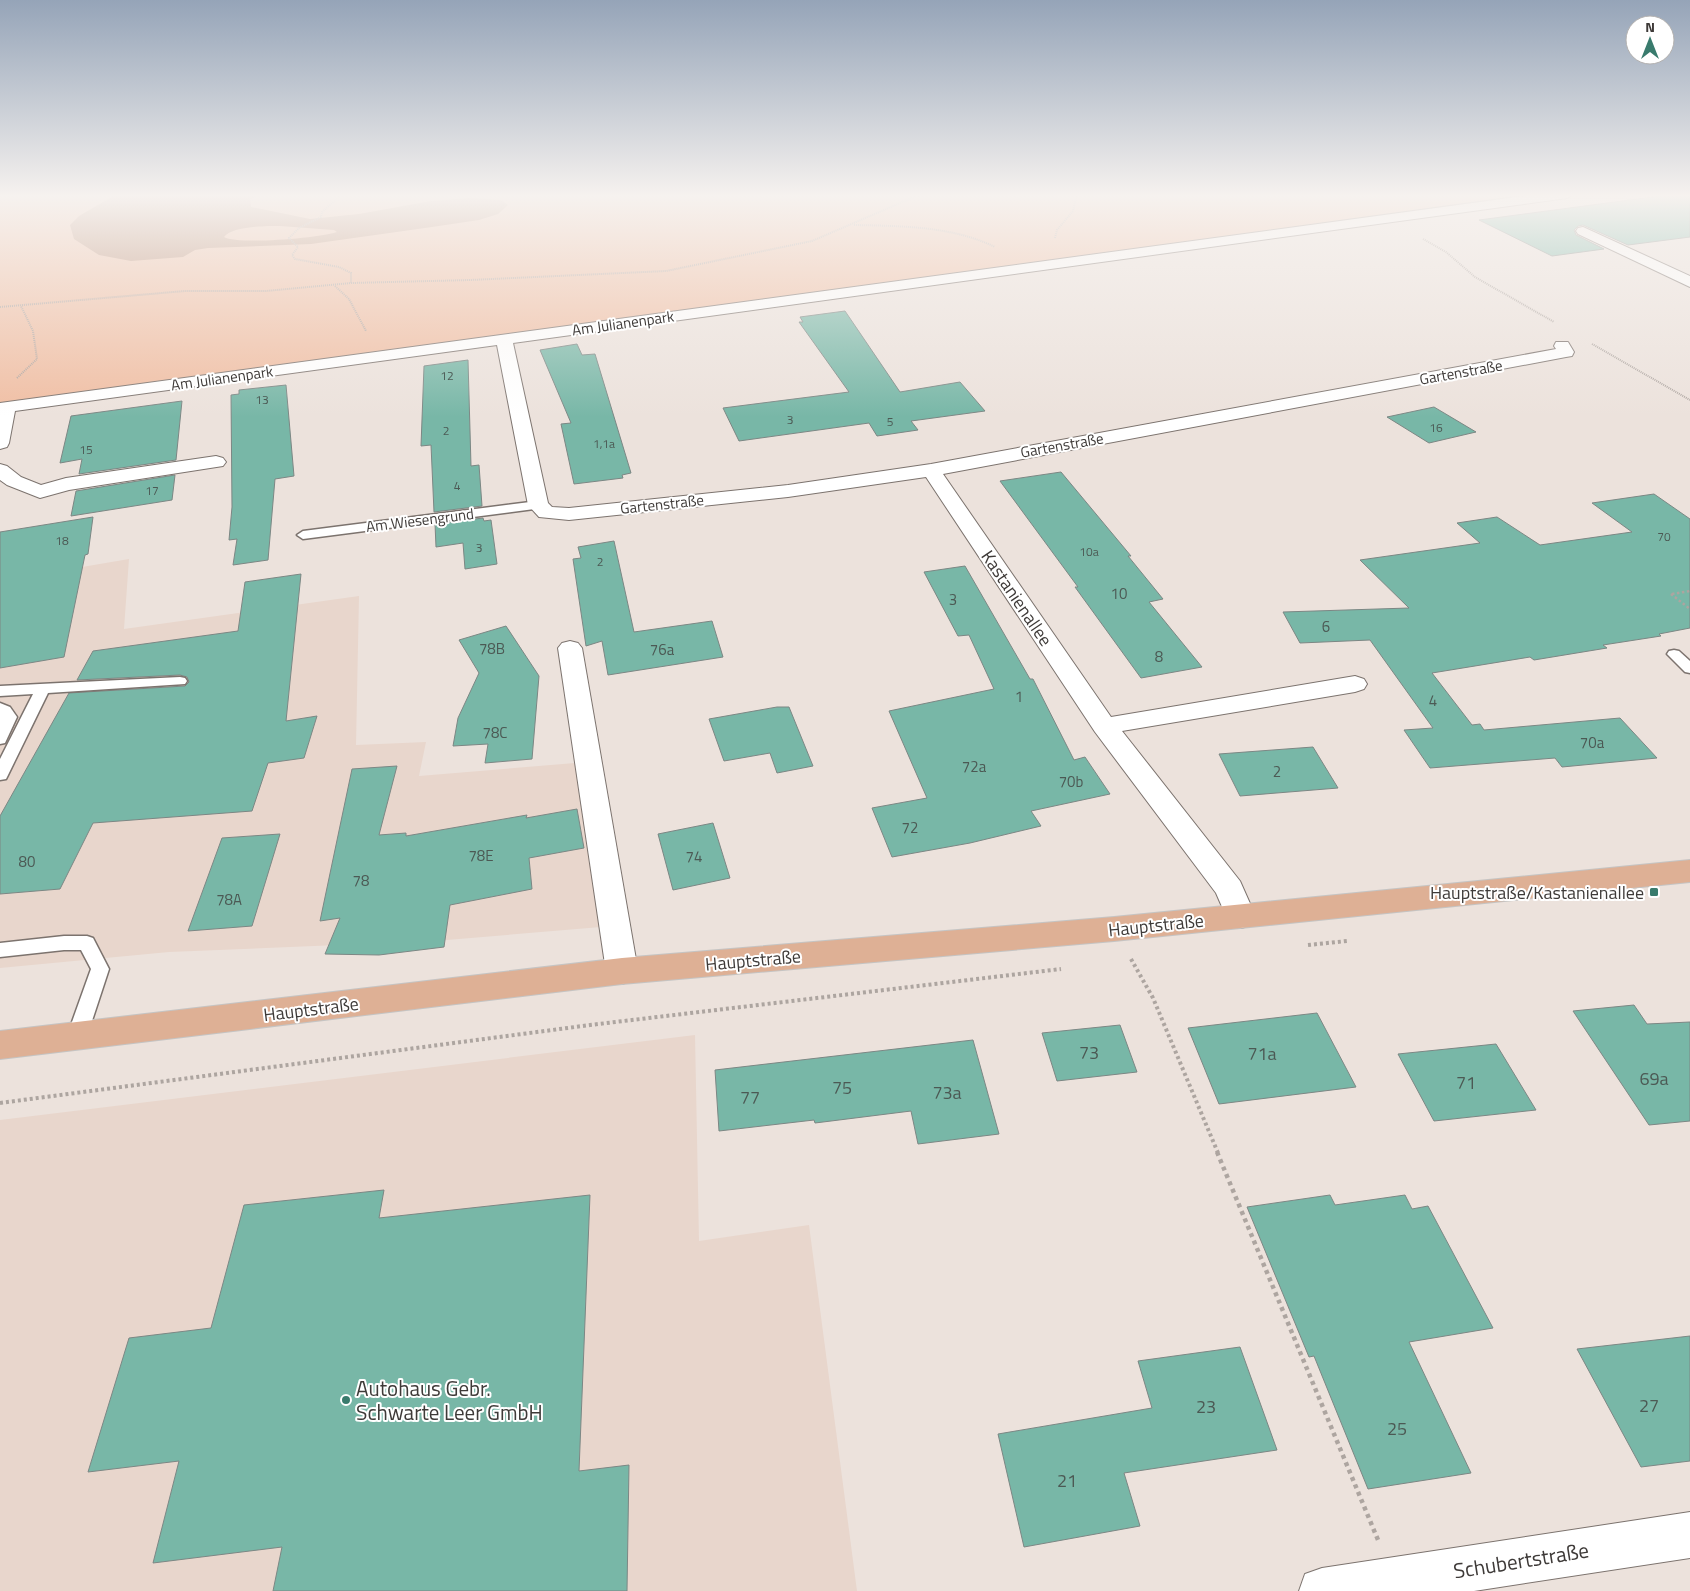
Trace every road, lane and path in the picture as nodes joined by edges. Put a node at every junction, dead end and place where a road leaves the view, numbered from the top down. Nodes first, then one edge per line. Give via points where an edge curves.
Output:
1 (341, 268) edge
2 (679, 268) edge
3 (1026, 268) edge
4 (1465, 268) edge
5 (1662, 268) edge
6 (1690, 282) edge
7 (351, 283) junction
8 (334, 285) junction
9 (20, 306) junction
10 (0, 307) edge
11 (1557, 323) dead end
12 (368, 336) dead end
13 (504, 340) junction
14 (1587, 340) dead end
15 (1562, 346) dead end
16 (15, 380) dead end
17 (1690, 400) edge
18 (3, 408) edge
19 (0, 443) edge
20 (216, 462) dead end
21 (0, 470) edge
22 (931, 470) junction
23 (542, 509) junction
24 (302, 534) dead end
25 (1690, 591) edge
26 (1690, 609) edge
27 (570, 648) dead end
28 (1674, 654) dead end
29 (1690, 669) edge
30 (180, 681) dead end
31 (1356, 684) dead end
32 (43, 689) junction
33 (0, 690) edge
34 (0, 708) edge
35 (1104, 726) junction
36 (0, 739) edge
37 (0, 775) edge
38 (1690, 871) edge
39 (1241, 917) junction
40 (1114, 930) junction
41 (1348, 941) dead end
42 (1299, 946) dead end
43 (0, 950) edge
44 (1131, 960) junction
45 (1141, 960) dead end
46 (1122, 962) dead end
47 (1065, 969) dead end
48 (622, 970) junction
49 (77, 1036) junction
50 (0, 1045) edge
51 (0, 1103) edge
52 (1690, 1535) edge
53 (1394, 1580) junction
54 (1322, 1591) edge

1 - 7 path via 351,273
2 - 7 path
3 - 13 street, Am Julianenpark
4 - 11 path
5 - 6 street
7 - 8 path
8 - 9 path via 266,291 185,291
8 - 12 path via 349,299
9 - 10 path
9 - 16 path via 28,315 37,359
13 - 18 street, Am Julianenpark
13 - 23 street
14 - 17 path
15 - 22 street, Gartenstraße via 1566,352
18 - 19 street, Am Julianenpark
20 - 21 street via 66,484 40,492 14,481
22 - 23 street, Gartenstraße via 788,491 569,514
22 - 35 street, Kastanienallee
23 - 24 lane, Am Wiesengrund
25 - 26 path via 1671,594
27 - 48 street
28 - 29 lane
30 - 32 lane
31 - 35 street
32 - 33 lane
32 - 37 lane
34 - 36 lane via 6,710 10,717
35 - 39 street, Kastanienallee via 1229,889
38 - 39 main road, Hauptstraße
39 - 40 main road, Hauptstraße
40 - 44 path
40 - 48 main road, Hauptstraße
41 - 42 path
43 - 49 lane via 87,943 100,969
44 - 45 path
44 - 46 path
44 - 53 path via 1153,998
47 - 51 path via 590,1025
48 - 49 main road, Hauptstraße
49 - 50 main road, Hauptstraße
52 - 53 street, Schubertstraße
53 - 54 street, Schubertstraße

